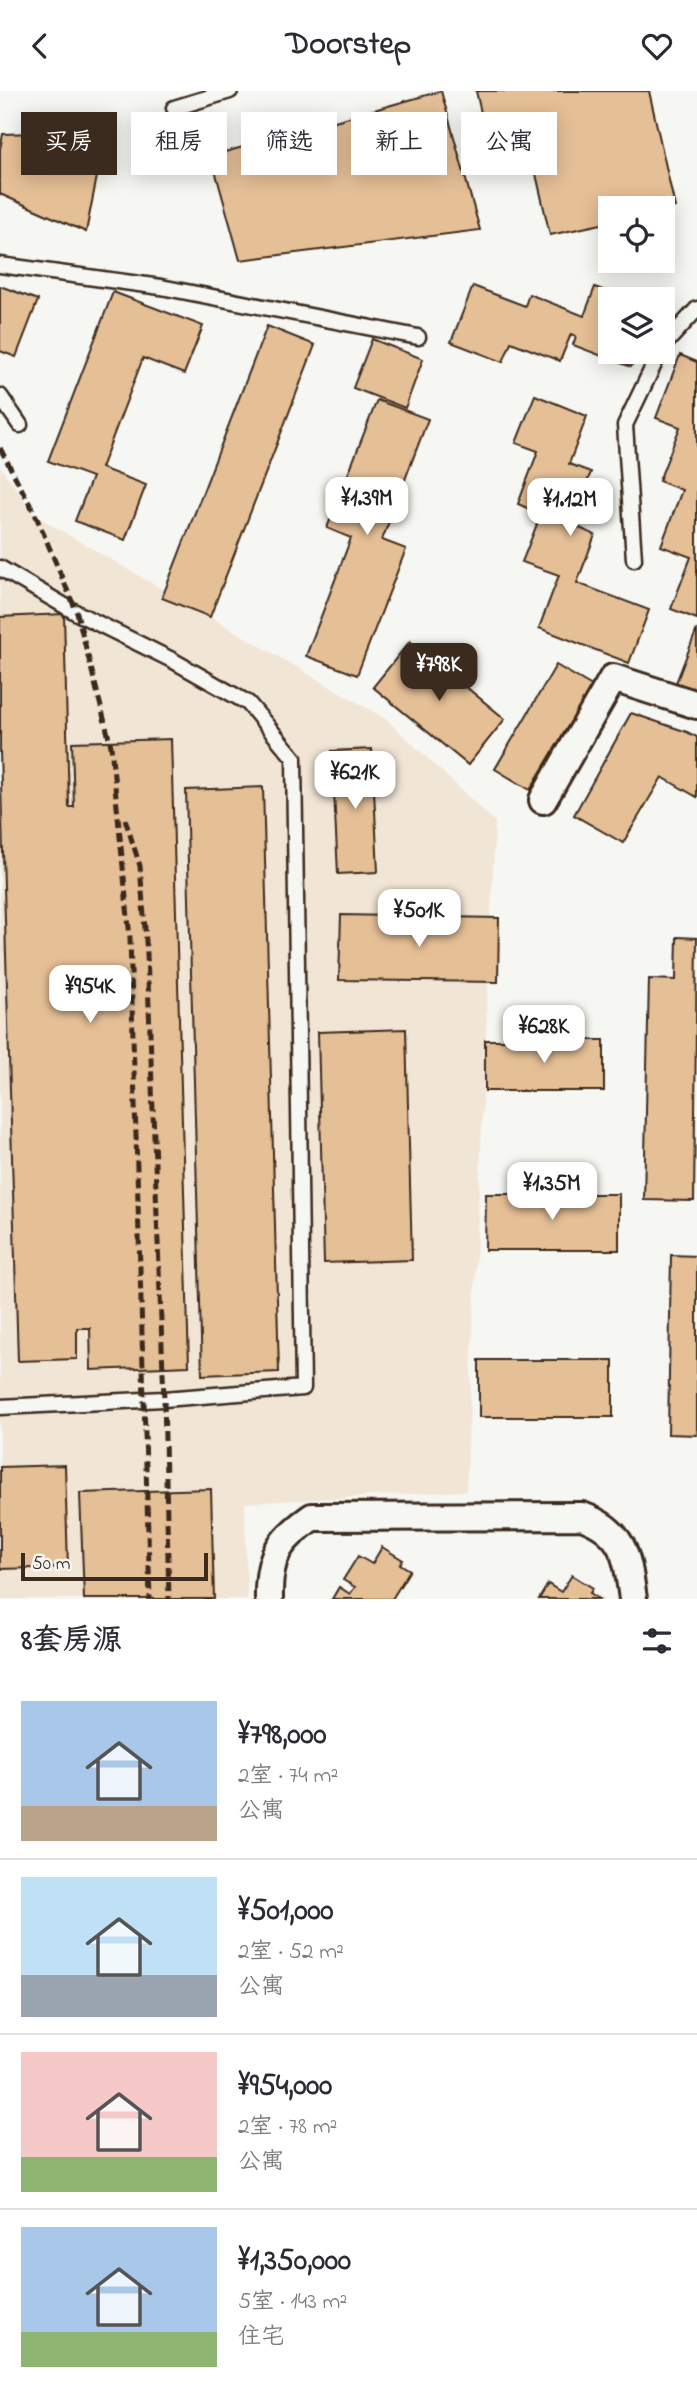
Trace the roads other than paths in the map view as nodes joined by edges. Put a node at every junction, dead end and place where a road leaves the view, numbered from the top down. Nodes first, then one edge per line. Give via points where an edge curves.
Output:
1 (230, 91) edge
2 (174, 108) dead end
3 (0, 265) edge
4 (697, 309) edge
5 (675, 333) edge
6 (418, 337) dead end
7 (654, 364) edge
8 (0, 396) edge
9 (20, 425) dead end
10 (634, 559) dead end
11 (0, 568) edge
12 (697, 705) edge
13 (543, 800) dead end
14 (0, 1407) edge
15 (269, 1599) edge
16 (634, 1599) edge

1 - 2 lane
3 - 6 lane via 161,287
4 - 5 lane
7 - 10 lane via 625,425
8 - 9 lane
11 - 14 lane via 248,703 294,758 303,1388
12 - 13 street via 613,678
15 - 16 street via 276,1552 291,1531 312,1517 570,1516 598,1521 621,1543

